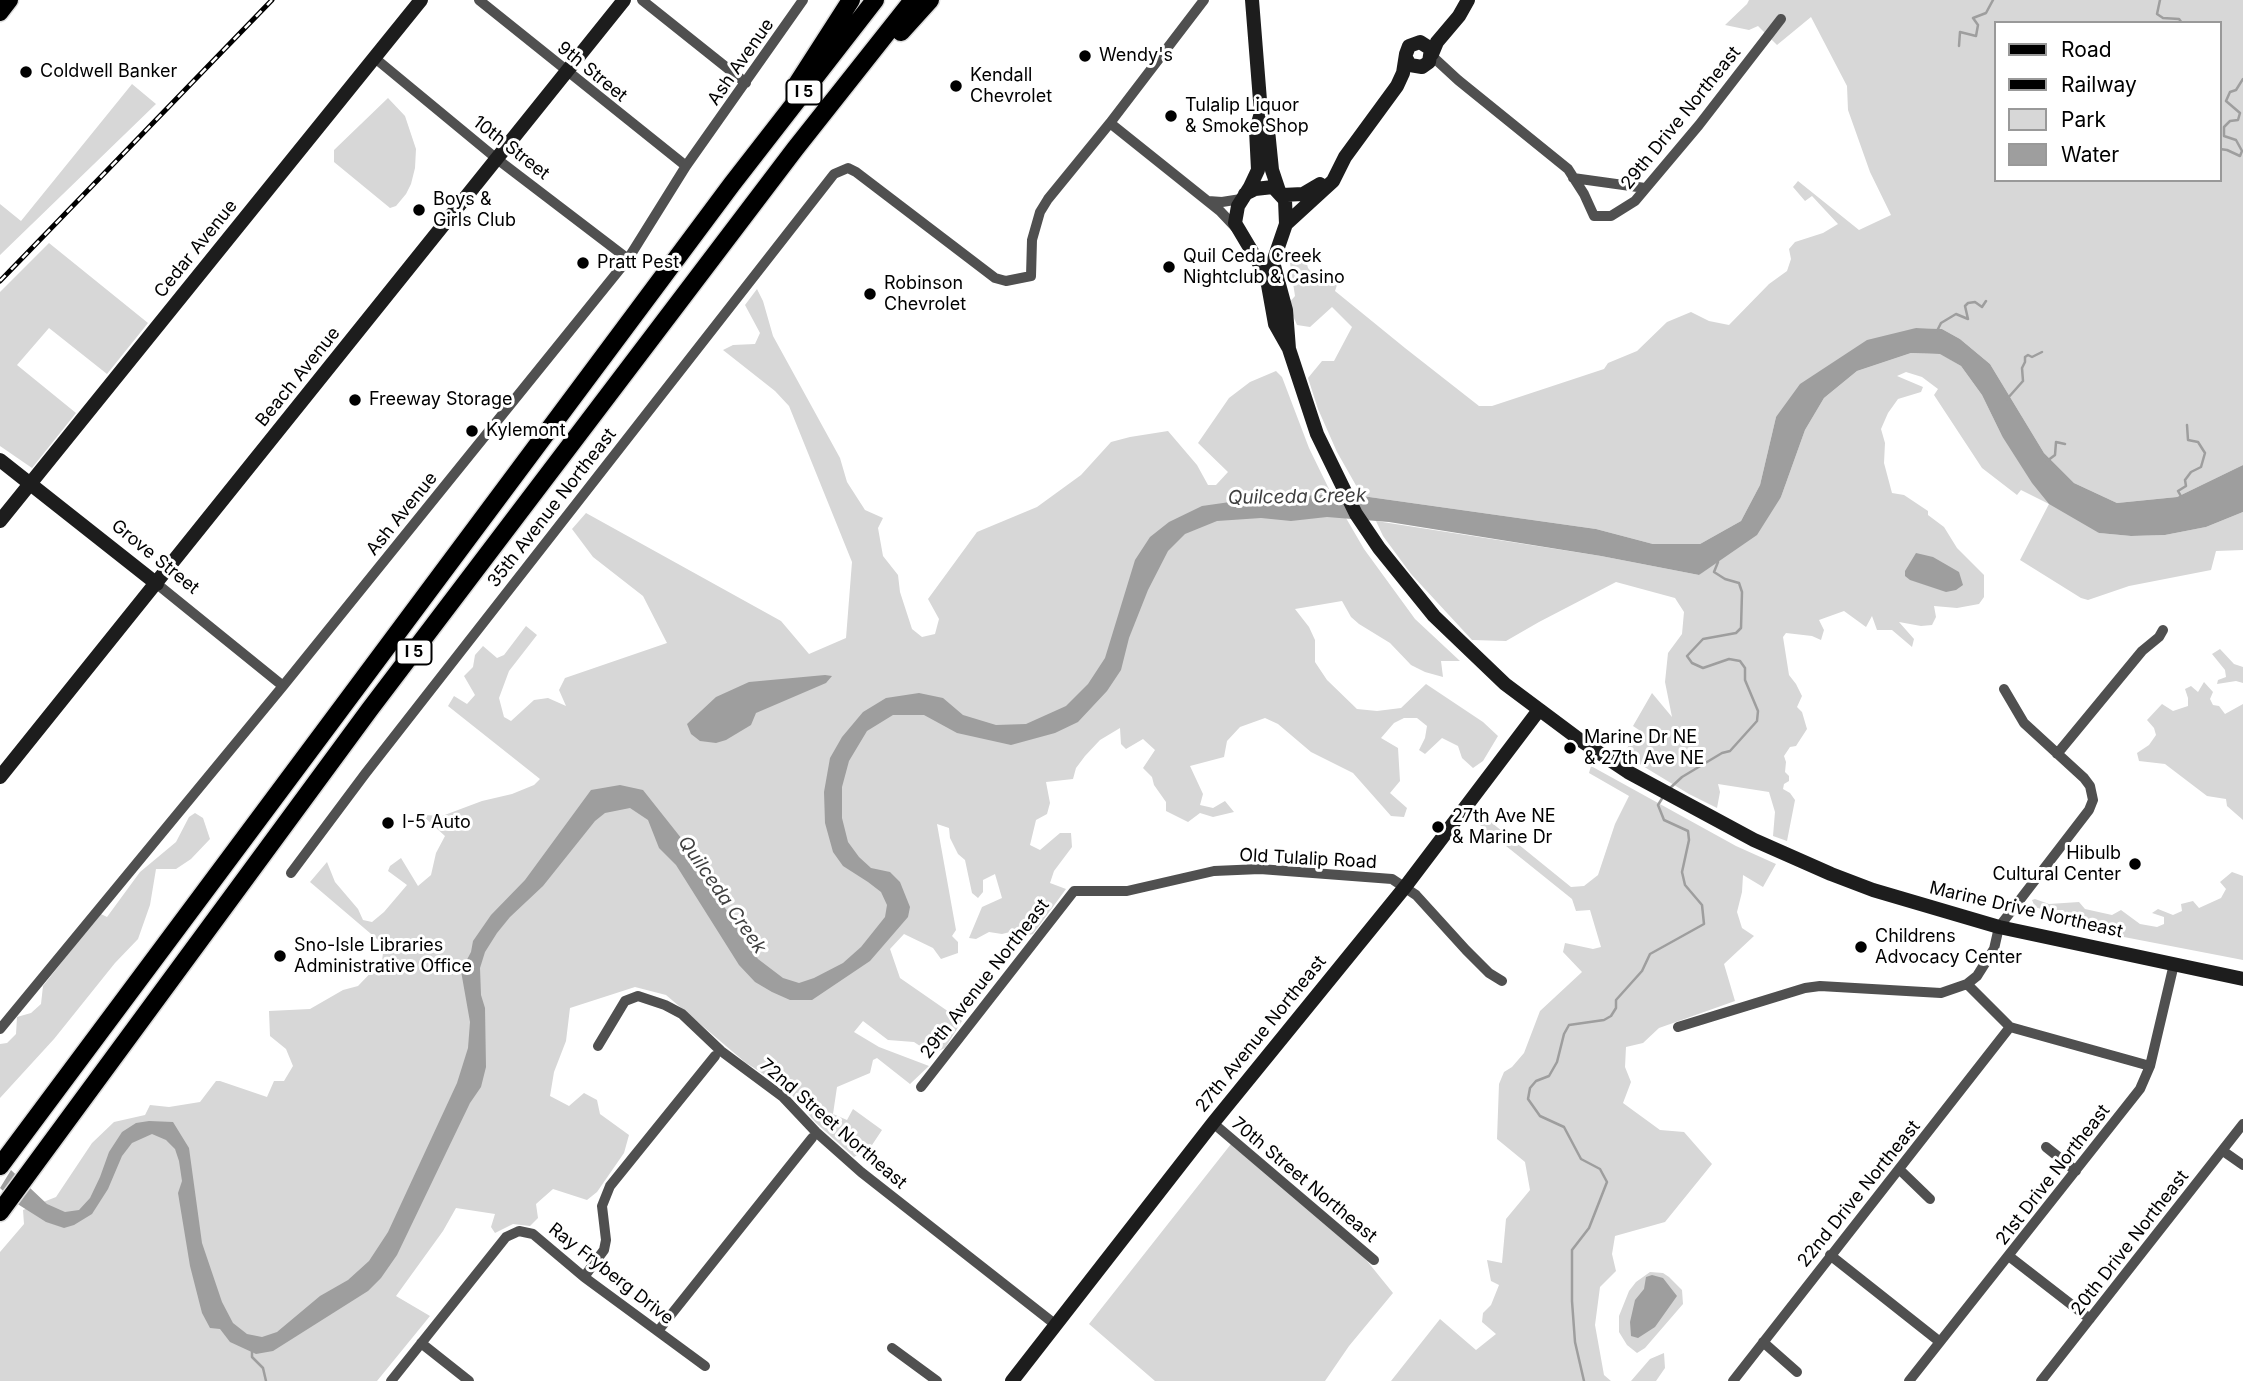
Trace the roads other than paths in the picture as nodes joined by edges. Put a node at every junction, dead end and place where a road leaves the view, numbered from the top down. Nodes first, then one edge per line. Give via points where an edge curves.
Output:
1 (10, 0) edge
2 (421, 0) edge
3 (479, 0) edge
4 (624, 0) edge
5 (642, 0) edge
6 (803, 0) edge
7 (851, 0) edge
8 (875, 0) edge
9 (913, 0) edge
10 (930, 0) edge
11 (1204, 0) edge
12 (1252, 0) edge
13 (1467, 0) edge
14 (0, 13) edge
15 (1782, 19) dead end
16 (1420, 41) junction
17 (1406, 58) junction
18 (376, 59) junction
19 (1426, 61) junction
20 (566, 72) junction
21 (746, 83) junction
22 (1261, 113) junction
23 (1378, 114) junction
24 (1111, 123) junction
25 (795, 149) junction
26 (497, 159) junction
27 (686, 166) junction
28 (1338, 170) junction
29 (1573, 178) junction
30 (732, 184) junction
31 (1645, 188) junction
32 (1280, 193) junction
33 (1243, 197) junction
34 (1208, 201) junction
35 (1286, 224) junction
36 (1241, 235) junction
37 (1280, 239) junction
38 (628, 259) junction
39 (1289, 349) junction
40 (0, 460) edge
41 (31, 483) junction
42 (0, 521) edge
43 (157, 584) junction
44 (2163, 630) dead end
45 (284, 685) junction
46 (2004, 689) dead end
47 (1539, 710) junction
48 (2057, 754) junction
49 (0, 778) edge
50 (291, 873) dead end
51 (1405, 887) junction
52 (1074, 891) joint
53 (1999, 927) junction
54 (2174, 964) junction
55 (2243, 979) edge
56 (1502, 981) dead end
57 (1967, 984) junction
58 (1678, 1027) dead end
59 (2010, 1027) junction
60 (0, 1029) edge
61 (598, 1046) dead end
62 (715, 1056) dead end
63 (2150, 1066) junction
64 (922, 1087) dead end
65 (1213, 1123) junction
66 (2243, 1124) edge
67 (812, 1138) dead end
68 (2046, 1147) dead end
69 (2223, 1151) junction
70 (4, 1162) edge
71 (2243, 1165) edge
72 (1900, 1170) junction
73 (2076, 1171) junction
74 (1930, 1199) dead end
75 (0, 1212) edge
76 (1830, 1255) junction
77 (2010, 1256) junction
78 (1374, 1260) dead end
79 (584, 1277) junction
80 (2090, 1319) junction
81 (1056, 1325) junction
82 (658, 1331) junction
83 (1763, 1342) junction
84 (1940, 1342) junction
85 (421, 1343) junction
86 (892, 1348) dead end
87 (705, 1366) dead end
88 (1797, 1371) dead end
89 (390, 1381) edge
90 (469, 1381) edge
91 (937, 1381) edge
92 (1012, 1381) edge
93 (1733, 1381) edge
94 (1909, 1381) edge
95 (2041, 1381) edge

1 - 14 main road
2 - 18 street, Cedar Avenue
3 - 20 street, 9th Street
4 - 20 street, Beach Avenue
5 - 21 street
6 - 21 street, Ash Avenue
7 - 30 highway
8 - 30 highway, I 5
9 - 25 highway, I 5
10 - 25 highway
11 - 24 street
12 - 22 street
13 - 16 street via 1431,37
13 - 19 street
15 - 31 street, 29th Drive Northeast
16 - 17 street via 1409,46
16 - 19 street via 1428,45
17 - 19 street via 1410,65
17 - 23 street via 1400,80
18 - 26 street, 10th Street
18 - 41 street, Cedar Avenue
19 - 23 street
19 - 29 street via 1458,80 1568,169
20 - 26 street, Beach Avenue
20 - 27 street, 9th Street
21 - 27 street, Ash Avenue
22 - 32 street via 1267,120 1272,170
22 - 33 street via 1256,130 1258,170
23 - 28 street
24 - 34 street
24 - 50 street, 35th Avenue Northeast via 1040,212 1032,240 1031,276 1006,281 995,278 856,172 844,169 834,174
25 - 75 highway, I 5 via 362,720
26 - 38 street, 10th Street
26 - 43 street, Beach Avenue
27 - 38 street, Ash Avenue
28 - 32 street via 1311,191
28 - 35 street via 1333,181
29 - 31 street
29 - 31 street, 29th Drive Northeast via 1594,216 1623,210
30 - 70 highway, I 5
32 - 33 street via 1265,187
32 - 35 street via 1287,208
33 - 34 street
33 - 36 street via 1235,217
34 - 36 street
35 - 37 street
36 - 37 street via 1255,247
36 - 39 street, Marine Drive Northeast via 1260,265 1275,324
37 - 39 street, Marine Drive Northeast via 1273,262 1286,310
38 - 45 street, Ash Avenue
39 - 47 street, Marine Drive Northeast via 1317,434 1379,548 1434,616
40 - 41 street, Grove Street
41 - 42 street, Cedar Avenue
41 - 43 street, Grove Street
43 - 45 street, Grove Street
43 - 49 street, Beach Avenue
44 - 48 street
45 - 60 street, Ash Avenue
46 - 48 street via 2024,723
47 - 51 street, 27th Avenue Northeast
47 - 53 street, Marine Drive Northeast via 1628,772 1780,852 1873,890
48 - 53 street via 2090,786 2092,803
51 - 52 street, Old Tulalip Road via 1383,878 1260,869 1214,871 1127,891
51 - 56 street, Old Tulalip Road
51 - 65 street, 27th Avenue Northeast
52 - 64 street, 29th Avenue Northeast
53 - 54 street, Marine Drive Northeast
53 - 57 street via 1994,949
54 - 55 street, Marine Drive Northeast
54 - 63 street, 21st Drive Northeast
57 - 58 street via 1941,993 1805,988
57 - 59 street
59 - 63 street
59 - 72 street, 22nd Drive Northeast
61 - 81 street, 72nd Street Northeast via 625,1001 638,996 682,1014 721,1051 783,1097 861,1172
62 - 79 street via 610,1186 602,1206 604,1250
63 - 73 street, 21st Drive Northeast via 2140,1089
65 - 78 street, 70th Street Northeast
65 - 81 street, 27th Avenue Northeast
66 - 69 street, 20th Drive Northeast
67 - 82 street
68 - 73 street
69 - 71 street
69 - 80 street, 20th Drive Northeast
72 - 74 street
72 - 76 street, 22nd Drive Northeast
73 - 77 street, 21st Drive Northeast
76 - 83 street, 22nd Drive Northeast
76 - 84 street
77 - 80 street
77 - 84 street, 21st Drive Northeast
79 - 82 street, Ray Fryberg Drive
79 - 85 street, Ray Fryberg Drive via 533,1234 519,1231 506,1237
80 - 95 street, 20th Drive Northeast
81 - 92 street, 27th Avenue Northeast
82 - 87 street, Ray Fryberg Drive
83 - 88 street
83 - 93 street, 22nd Drive Northeast
84 - 94 street, 21st Drive Northeast
85 - 89 street, Ray Fryberg Drive
85 - 90 street
86 - 91 street

